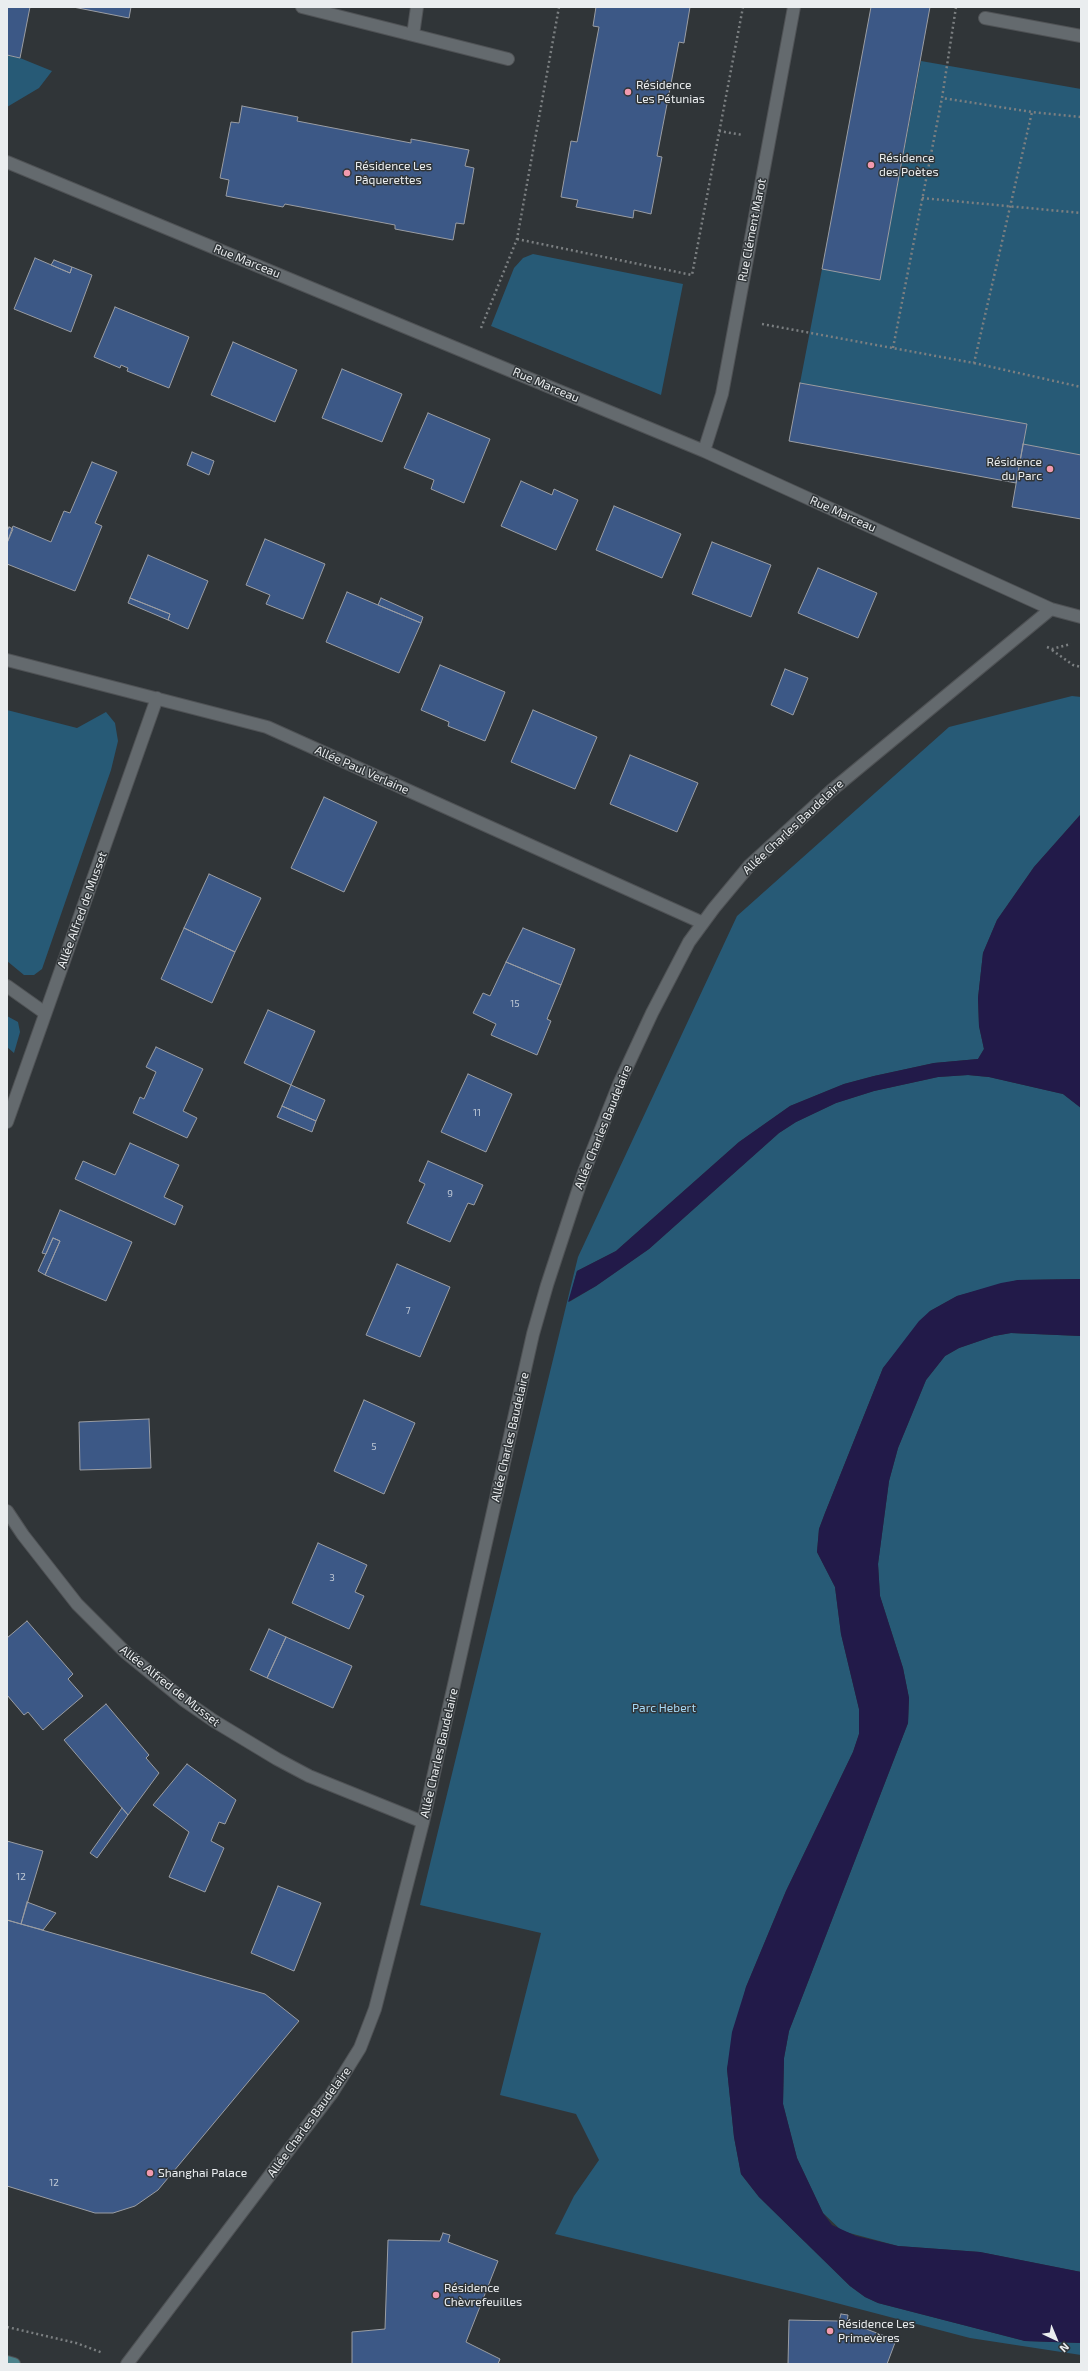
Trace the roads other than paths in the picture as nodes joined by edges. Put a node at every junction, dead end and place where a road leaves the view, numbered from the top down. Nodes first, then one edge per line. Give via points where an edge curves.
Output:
1 (302, 7) edge
2 (417, 7) edge
3 (794, 7) edge
4 (985, 18) dead end
5 (412, 35) junction
6 (1081, 36) edge
7 (508, 59) dead end
8 (7, 162) edge
9 (704, 451) junction
10 (1051, 609) junction
11 (1081, 617) edge
12 (7, 660) edge
13 (157, 698) junction
14 (703, 923) junction
15 (7, 986) edge
16 (45, 1013) junction
17 (7, 1122) edge
18 (7, 1511) edge
19 (423, 1822) junction
20 (7, 2362) edge
21 (127, 2363) edge
22 (14, 2364) edge

1 - 5 street
2 - 5 street
3 - 9 street, Rue Clément Marot via 722,394
4 - 6 street
5 - 7 street
8 - 9 street, Rue Marceau
9 - 10 street, Rue Marceau
10 - 11 street, Rue Marceau
10 - 14 street, Allée Charles Baudelaire via 832,790 772,843 729,888
12 - 13 street, Allée Paul Verlaine
13 - 14 street, Allée Paul Verlaine via 267,727
13 - 16 street, Allée Alfred de Musset
14 - 19 street, Allée Charles Baudelaire via 689,942 619,1084 572,1206 547,1285
15 - 16 street
16 - 17 street, Allée Alfred de Musset
18 - 19 street, Allée Alfred de Musset via 77,1604 125,1652 186,1701 277,1760 309,1776
19 - 21 street, Allée Charles Baudelaire via 375,2009 360,2048 348,2070
20 - 22 main road

